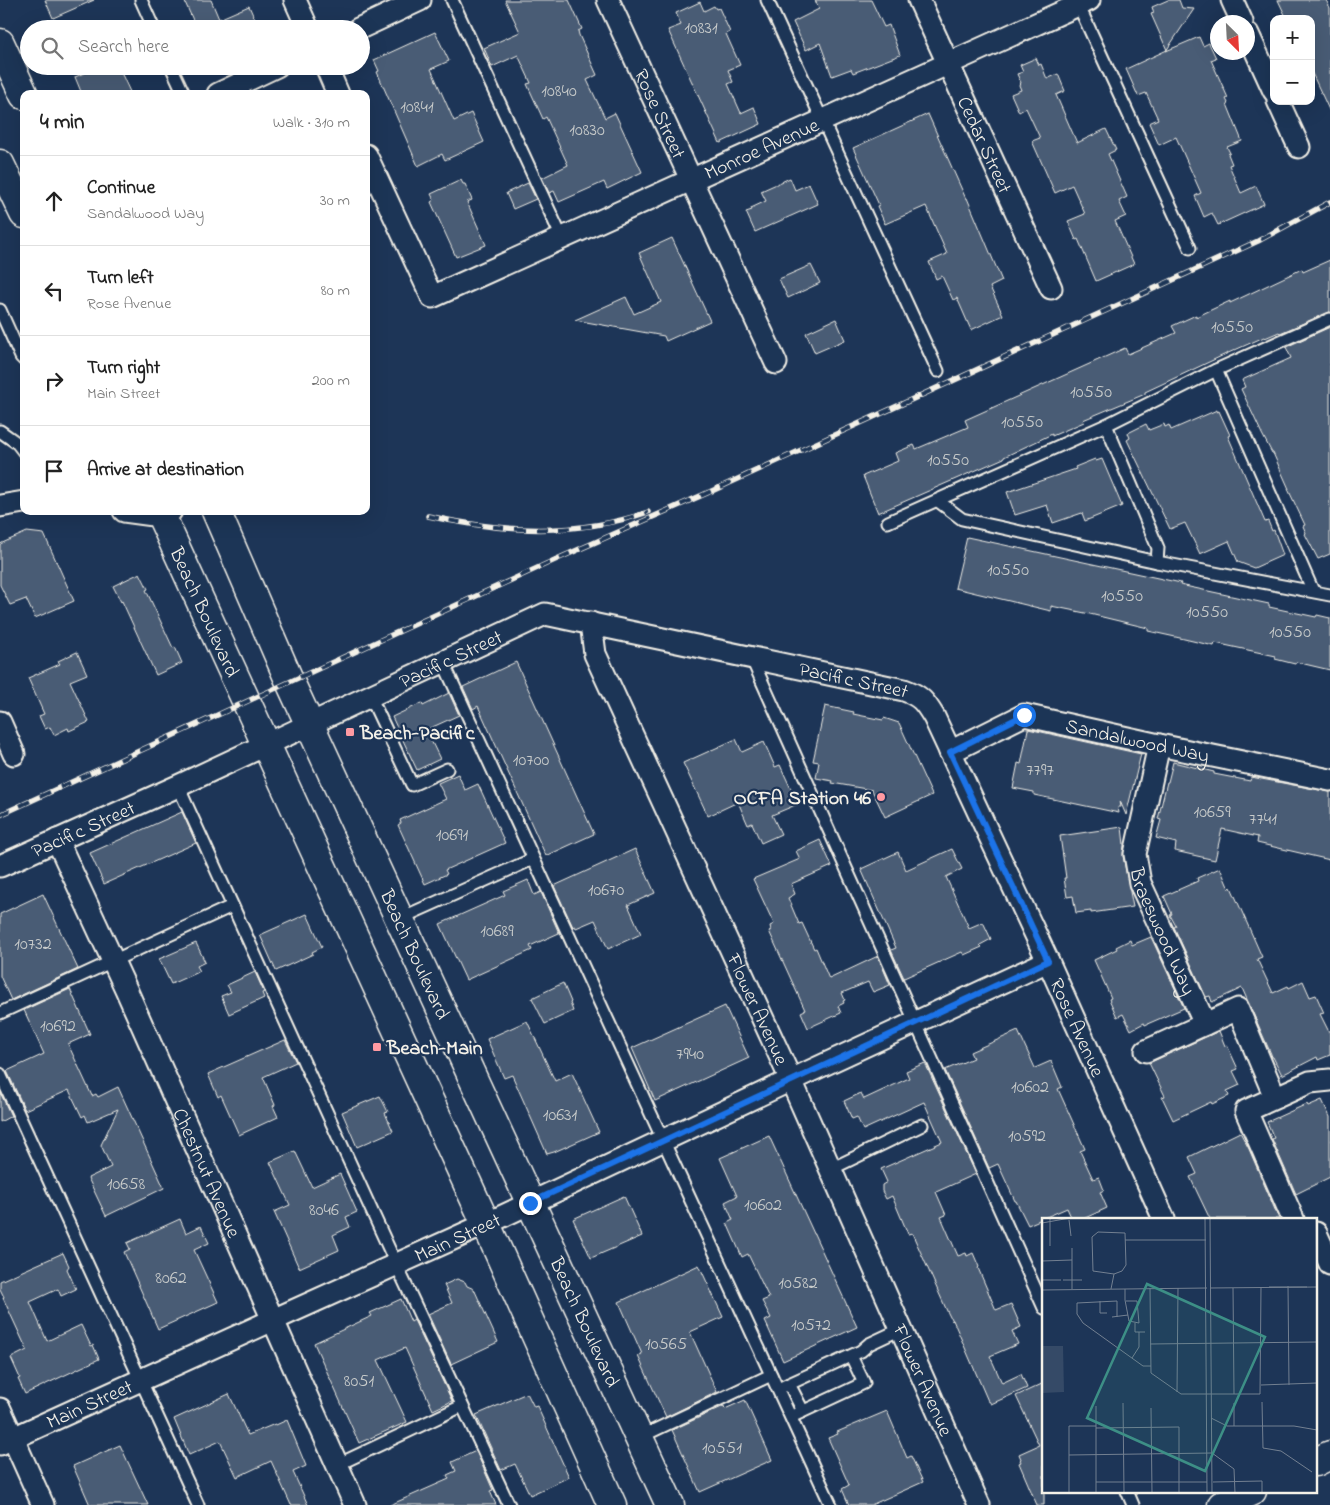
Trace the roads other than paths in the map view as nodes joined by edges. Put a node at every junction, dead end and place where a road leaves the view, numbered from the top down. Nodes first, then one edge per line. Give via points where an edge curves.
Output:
1 (141, 0) edge
2 (295, 0) edge
3 (420, 0) edge
4 (452, 0) edge
5 (608, 0) edge
6 (767, 0) edge
7 (919, 0) edge
8 (1232, 0) edge
9 (1081, 2) edge
10 (1239, 15) edge
11 (150, 20) edge
12 (304, 20) edge
13 (370, 23) edge
14 (0, 43) edge
15 (1255, 49) edge
16 (948, 64) junction
17 (176, 75) edge
18 (258, 75) edge
19 (330, 75) edge
20 (1270, 82) edge
21 (22, 90) edge
22 (182, 90) edge
23 (226, 90) edge
24 (336, 90) edge
25 (1280, 105) edge
26 (823, 120) junction
27 (1299, 147) dead end
28 (370, 163) edge
29 (0, 164) edge
30 (691, 180) junction
31 (12, 187) edge
32 (20, 205) edge
33 (562, 238) junction
34 (1190, 248) dead end
35 (1051, 288) dead end
36 (0, 310) edge
37 (1330, 319) edge
38 (20, 354) edge
39 (776, 363) dead end
40 (1216, 370) junction
41 (938, 371) dead end
42 (1106, 425) junction
43 (0, 431) edge
44 (20, 447) edge
45 (938, 501) junction
46 (20, 503) edge
47 (0, 506) edge
48 (165, 515) edge
49 (218, 515) edge
50 (888, 522) dead end
51 (1158, 562) junction
52 (1313, 591) junction
53 (1330, 595) edge
54 (591, 623) junction
55 (751, 658) junction
56 (443, 662) junction
57 (370, 696) junction
58 (925, 702) joint
59 (0, 722) edge
60 (310, 724) junction
61 (267, 745) junction
62 (1159, 745) junction
63 (950, 752) junction
64 (14, 754) dead end
65 (448, 769) dead end
66 (1330, 780) edge
67 (178, 786) junction
68 (57, 840) junction
69 (533, 859) junction
70 (0, 866) edge
71 (232, 906) junction
72 (399, 918) junction
73 (113, 961) junction
74 (1048, 961) junction
75 (0, 1013) edge
76 (915, 1022) junction
77 (1205, 1024) junction
78 (1146, 1051) dead end
79 (0, 1074) edge
80 (792, 1080) junction
81 (1330, 1080) edge
82 (1276, 1097) junction
83 (922, 1125) dead end
84 (663, 1141) junction
85 (830, 1169) junction
86 (530, 1203) junction
87 (1164, 1218) edge
88 (1293, 1218) edge
89 (486, 1224) junction
90 (1318, 1237) edge
91 (396, 1264) junction
92 (1330, 1264) edge
93 (1042, 1304) edge
94 (273, 1320) junction
95 (901, 1328) junction
96 (851, 1356) junction
97 (771, 1375) junction
98 (142, 1380) junction
99 (789, 1384) junction
100 (778, 1389) junction
101 (462, 1406) junction
102 (0, 1409) edge
103 (803, 1411) junction
104 (791, 1417) junction
105 (638, 1438) junction
106 (7, 1441) edge
107 (1330, 1455) edge
108 (1318, 1461) edge
109 (337, 1465) junction
110 (1127, 1492) edge
111 (1250, 1492) edge
112 (43, 1505) edge
113 (198, 1505) edge
114 (355, 1505) edge
115 (509, 1505) edge
116 (612, 1505) edge
117 (670, 1505) edge
118 (831, 1505) edge
119 (979, 1505) edge
120 (1133, 1505) edge
121 (1222, 1505) edge

1 - 11 lane
2 - 12 street
3 - 13 street
4 - 33 lane
5 - 30 street, Rose Street
6 - 26 lane
7 - 16 street, Cedar Street
8 - 10 street
9 - 16 street, Monroe Avenue
9 - 34 lane
14 - 21 main road
15 - 20 street
16 - 26 street, Monroe Avenue
16 - 35 street, Cedar Street
17 - 22 lane
18 - 23 street
19 - 24 street
25 - 27 street
26 - 30 street, Monroe Avenue
26 - 41 lane
28 - 33 street, Monroe Avenue via 432,297
29 - 31 main road
30 - 33 street, Monroe Avenue
30 - 39 street, Rose Street
31 - 32 main road
36 - 38 lane
37 - 40 lane
40 - 42 lane
40 - 52 lane
42 - 45 lane
42 - 51 lane via 1158,548
43 - 44 lane
45 - 50 lane
45 - 51 lane via 962,519
46 - 47 street
48 - 61 main road, Beach Boulevard
49 - 60 main road, Beach Boulevard
51 - 52 lane
52 - 53 lane
54 - 55 street, Pacific Street
54 - 56 street, Pacific Street via 546,614
54 - 80 street, Flower Avenue via 595,654
55 - 58 street, Pacific Street via 904,690
55 - 76 lane
56 - 57 street, Pacific Street
56 - 69 lane
57 - 60 street, Pacific Street
57 - 65 lane via 412,785
58 - 63 street, Rose Avenue
59 - 64 street
60 - 61 street, Pacific Street
60 - 72 main road, Beach Boulevard
61 - 67 street, Pacific Street
61 - 89 main road, Beach Boulevard
62 - 63 street, Sandalwood Way via 1024,715
62 - 66 street, Sandalwood Way
62 - 77 street, Braeswood Way via 1135,854 1140,883
63 - 74 street, Rose Avenue
67 - 68 street, Pacific Street
67 - 71 lane
68 - 70 street, Pacific Street
68 - 73 street, Chestnut Avenue
69 - 72 lane
69 - 84 lane
71 - 73 lane
71 - 91 lane
72 - 86 main road, Beach Boulevard
73 - 75 lane
73 - 94 street, Chestnut Avenue
74 - 76 street, Main Street
74 - 87 street, Rose Avenue
76 - 80 street, Main Street
76 - 93 lane
77 - 78 street
77 - 82 street via 1238,1009
79 - 98 lane
80 - 84 street, Main Street
80 - 85 street, Flower Avenue
81 - 82 street via 1310,1082
82 - 88 street via 1246,1111
83 - 85 lane
84 - 86 street, Main Street
84 - 97 lane
85 - 95 street, Flower Avenue
86 - 89 street, Main Street
86 - 105 main road, Beach Boulevard
89 - 91 street, Main Street
89 - 116 main road, Beach Boulevard
90 - 92 street
91 - 94 street, Main Street
91 - 101 lane
94 - 98 street, Main Street
94 - 109 street, Chestnut Avenue
95 - 96 lane
95 - 119 street, Flower Avenue
96 - 99 lane
96 - 103 lane via 864,1383
97 - 100 lane
97 - 105 lane
98 - 106 street, Main Street
98 - 113 lane
99 - 100 lane
99 - 103 lane
100 - 104 lane
101 - 109 lane
101 - 115 lane
102 - 106 street
103 - 104 lane
104 - 118 lane
105 - 117 main road, Beach Boulevard
106 - 112 street
107 - 108 main road
109 - 114 street, Chestnut Avenue
110 - 120 lane
111 - 121 main road

